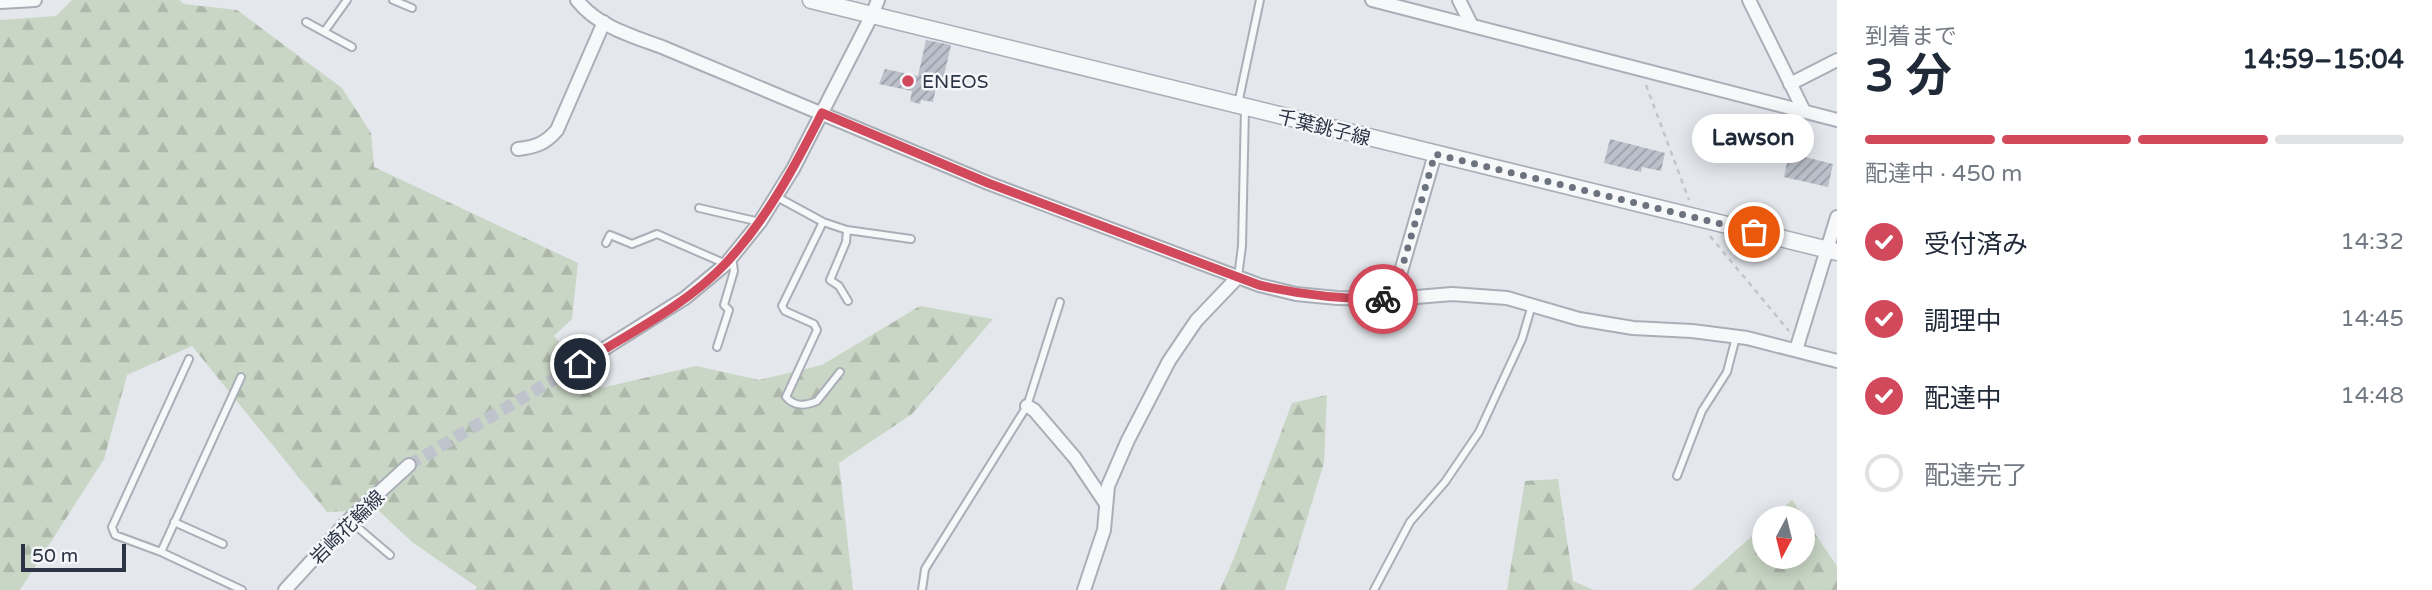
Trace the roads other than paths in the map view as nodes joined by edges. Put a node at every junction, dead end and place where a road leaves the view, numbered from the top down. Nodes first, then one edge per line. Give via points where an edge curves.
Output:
1 (35, 0) edge
2 (347, 0) edge
3 (393, 0) edge
4 (576, 0) edge
5 (811, 0) edge
6 (1260, 0) edge
7 (1372, 0) edge
8 (1459, 0) edge
9 (1749, 0) edge
10 (5, 1) edge
11 (412, 8) dead end
12 (875, 8) edge
13 (306, 22) dead end
14 (604, 22) junction
15 (1472, 26) junction
16 (324, 32) junction
17 (352, 47) dead end
18 (1837, 60) edge
19 (1790, 84) junction
20 (1241, 107) junction
21 (1804, 111) junction
22 (822, 113) junction
23 (1837, 120) edge
24 (518, 149) dead end
25 (1435, 154) junction
26 (777, 197) junction
27 (699, 208) dead end
28 (1837, 217) edge
29 (760, 222) junction
30 (823, 222) junction
31 (847, 230) junction
32 (911, 239) dead end
33 (606, 243) dead end
34 (1832, 251) edge
35 (729, 260) junction
36 (1238, 277) junction
37 (1393, 299) junction
38 (848, 301) dead end
39 (1060, 302) dead end
40 (1532, 305) junction
41 (1736, 337) junction
42 (717, 346) dead end
43 (1796, 350) junction
44 (189, 359) dead end
45 (1837, 360) edge
46 (580, 364) tunnel mouth
47 (840, 372) dead end
48 (241, 377) dead end
49 (1027, 406) junction
50 (409, 465) tunnel mouth
51 (1677, 477) dead end
52 (1107, 503) junction
53 (348, 520) junction
54 (174, 522) junction
55 (223, 544) dead end
56 (161, 552) junction
57 (390, 555) dead end
58 (242, 590) edge
59 (285, 590) edge
60 (922, 590) edge
61 (1084, 590) edge
62 (1374, 590) edge

1 - 10 street
2 - 16 lane
3 - 11 lane
4 - 14 street
5 - 12 street, 千葉銚子線
6 - 20 lane
7 - 15 street
8 - 15 street
9 - 19 street
12 - 20 street, 千葉銚子線
12 - 22 street
13 - 16 lane
14 - 22 street
14 - 24 street via 557,130 538,146
15 - 21 street
16 - 17 lane
18 - 19 street
19 - 21 street
20 - 25 street, 千葉銚子線
20 - 36 lane
21 - 23 street
22 - 26 street
22 - 36 street via 988,183
25 - 34 street, 千葉銚子線
25 - 37 street
26 - 29 street
26 - 30 lane
27 - 29 lane
28 - 34 street
29 - 35 street
30 - 31 lane
30 - 47 lane via 782,306 817,330 786,397 799,405 817,401
31 - 32 lane
31 - 38 lane via 831,280
33 - 35 lane via 610,235 632,244 657,234
34 - 43 street
35 - 42 lane via 734,271 724,305 729,310
35 - 46 street via 685,298
36 - 37 street via 1296,294
36 - 52 street via 1196,321 1169,361 1128,440 1108,486
37 - 40 street via 1452,294 1507,298
39 - 49 lane
40 - 41 street via 1633,328
40 - 62 lane via 1522,339 1479,432 1410,522
41 - 43 street
41 - 51 lane via 1727,372 1702,411
43 - 45 street
44 - 56 lane via 112,527 115,535
48 - 54 lane
49 - 52 street via 1075,458
49 - 60 lane via 925,569
50 - 53 street, 岩崎花輪線
52 - 61 street via 1104,530
53 - 57 lane
53 - 59 street, 岩崎花輪線
54 - 55 lane
54 - 56 lane
56 - 58 lane

